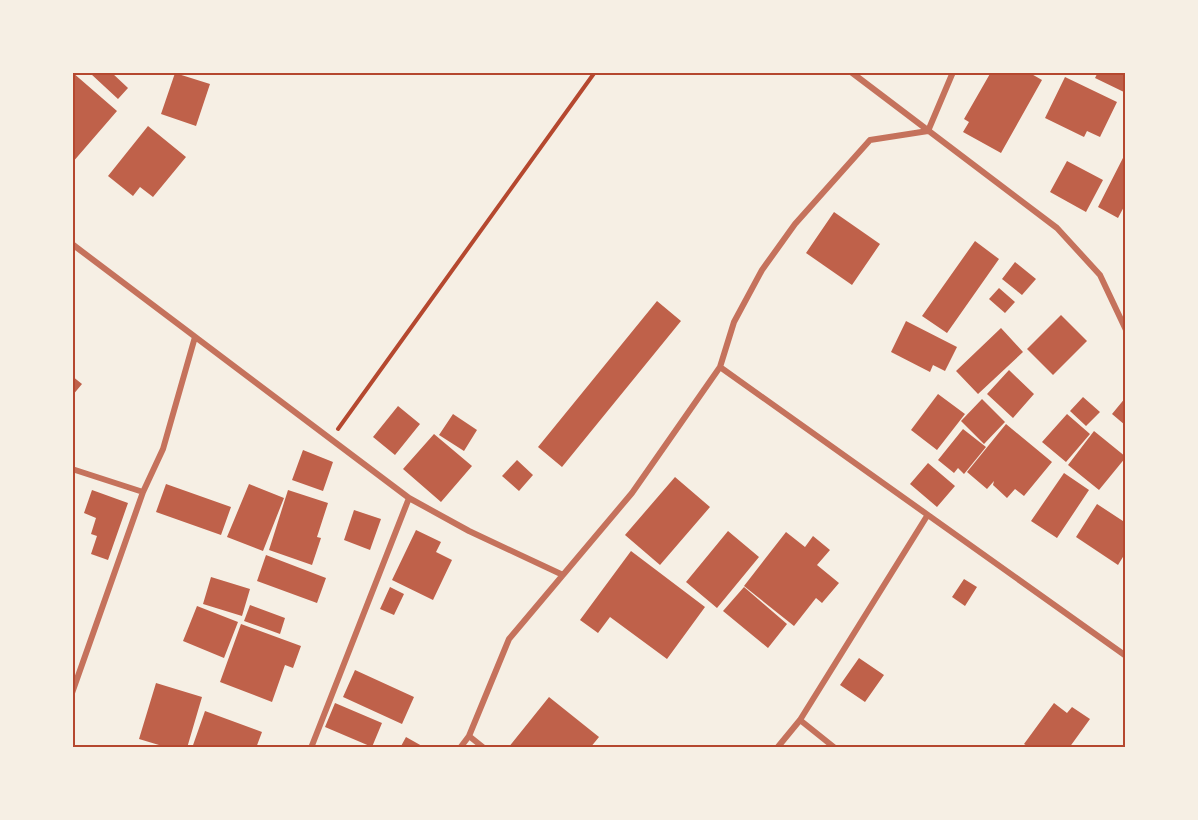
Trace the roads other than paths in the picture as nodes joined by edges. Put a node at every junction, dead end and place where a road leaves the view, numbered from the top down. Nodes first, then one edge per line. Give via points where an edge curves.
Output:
1 (851, 72) edge
2 (953, 72) edge
3 (928, 131) junction
4 (72, 244) edge
5 (1126, 330) edge
6 (195, 336) junction
7 (720, 367) junction
8 (72, 468) edge
9 (143, 492) junction
10 (409, 498) junction
11 (927, 516) junction
12 (563, 574) junction
13 (1126, 656) edge
14 (72, 693) edge
15 (800, 720) junction
16 (469, 736) junction
17 (311, 748) edge
18 (460, 748) edge
19 (484, 748) edge
20 (777, 748) edge
21 (835, 748) edge

1 - 3 street
2 - 3 street
3 - 5 street via 1057,228 1100,274
3 - 7 street via 870,140 803,215 762,270 739,311
4 - 6 street
6 - 9 street via 163,448
6 - 10 street
7 - 11 street
7 - 12 street via 632,493
8 - 9 street
9 - 14 street
10 - 12 street via 469,531
10 - 17 street
11 - 13 street
11 - 15 street
12 - 16 street via 509,639
15 - 20 street
15 - 21 street
16 - 18 street
16 - 19 street

